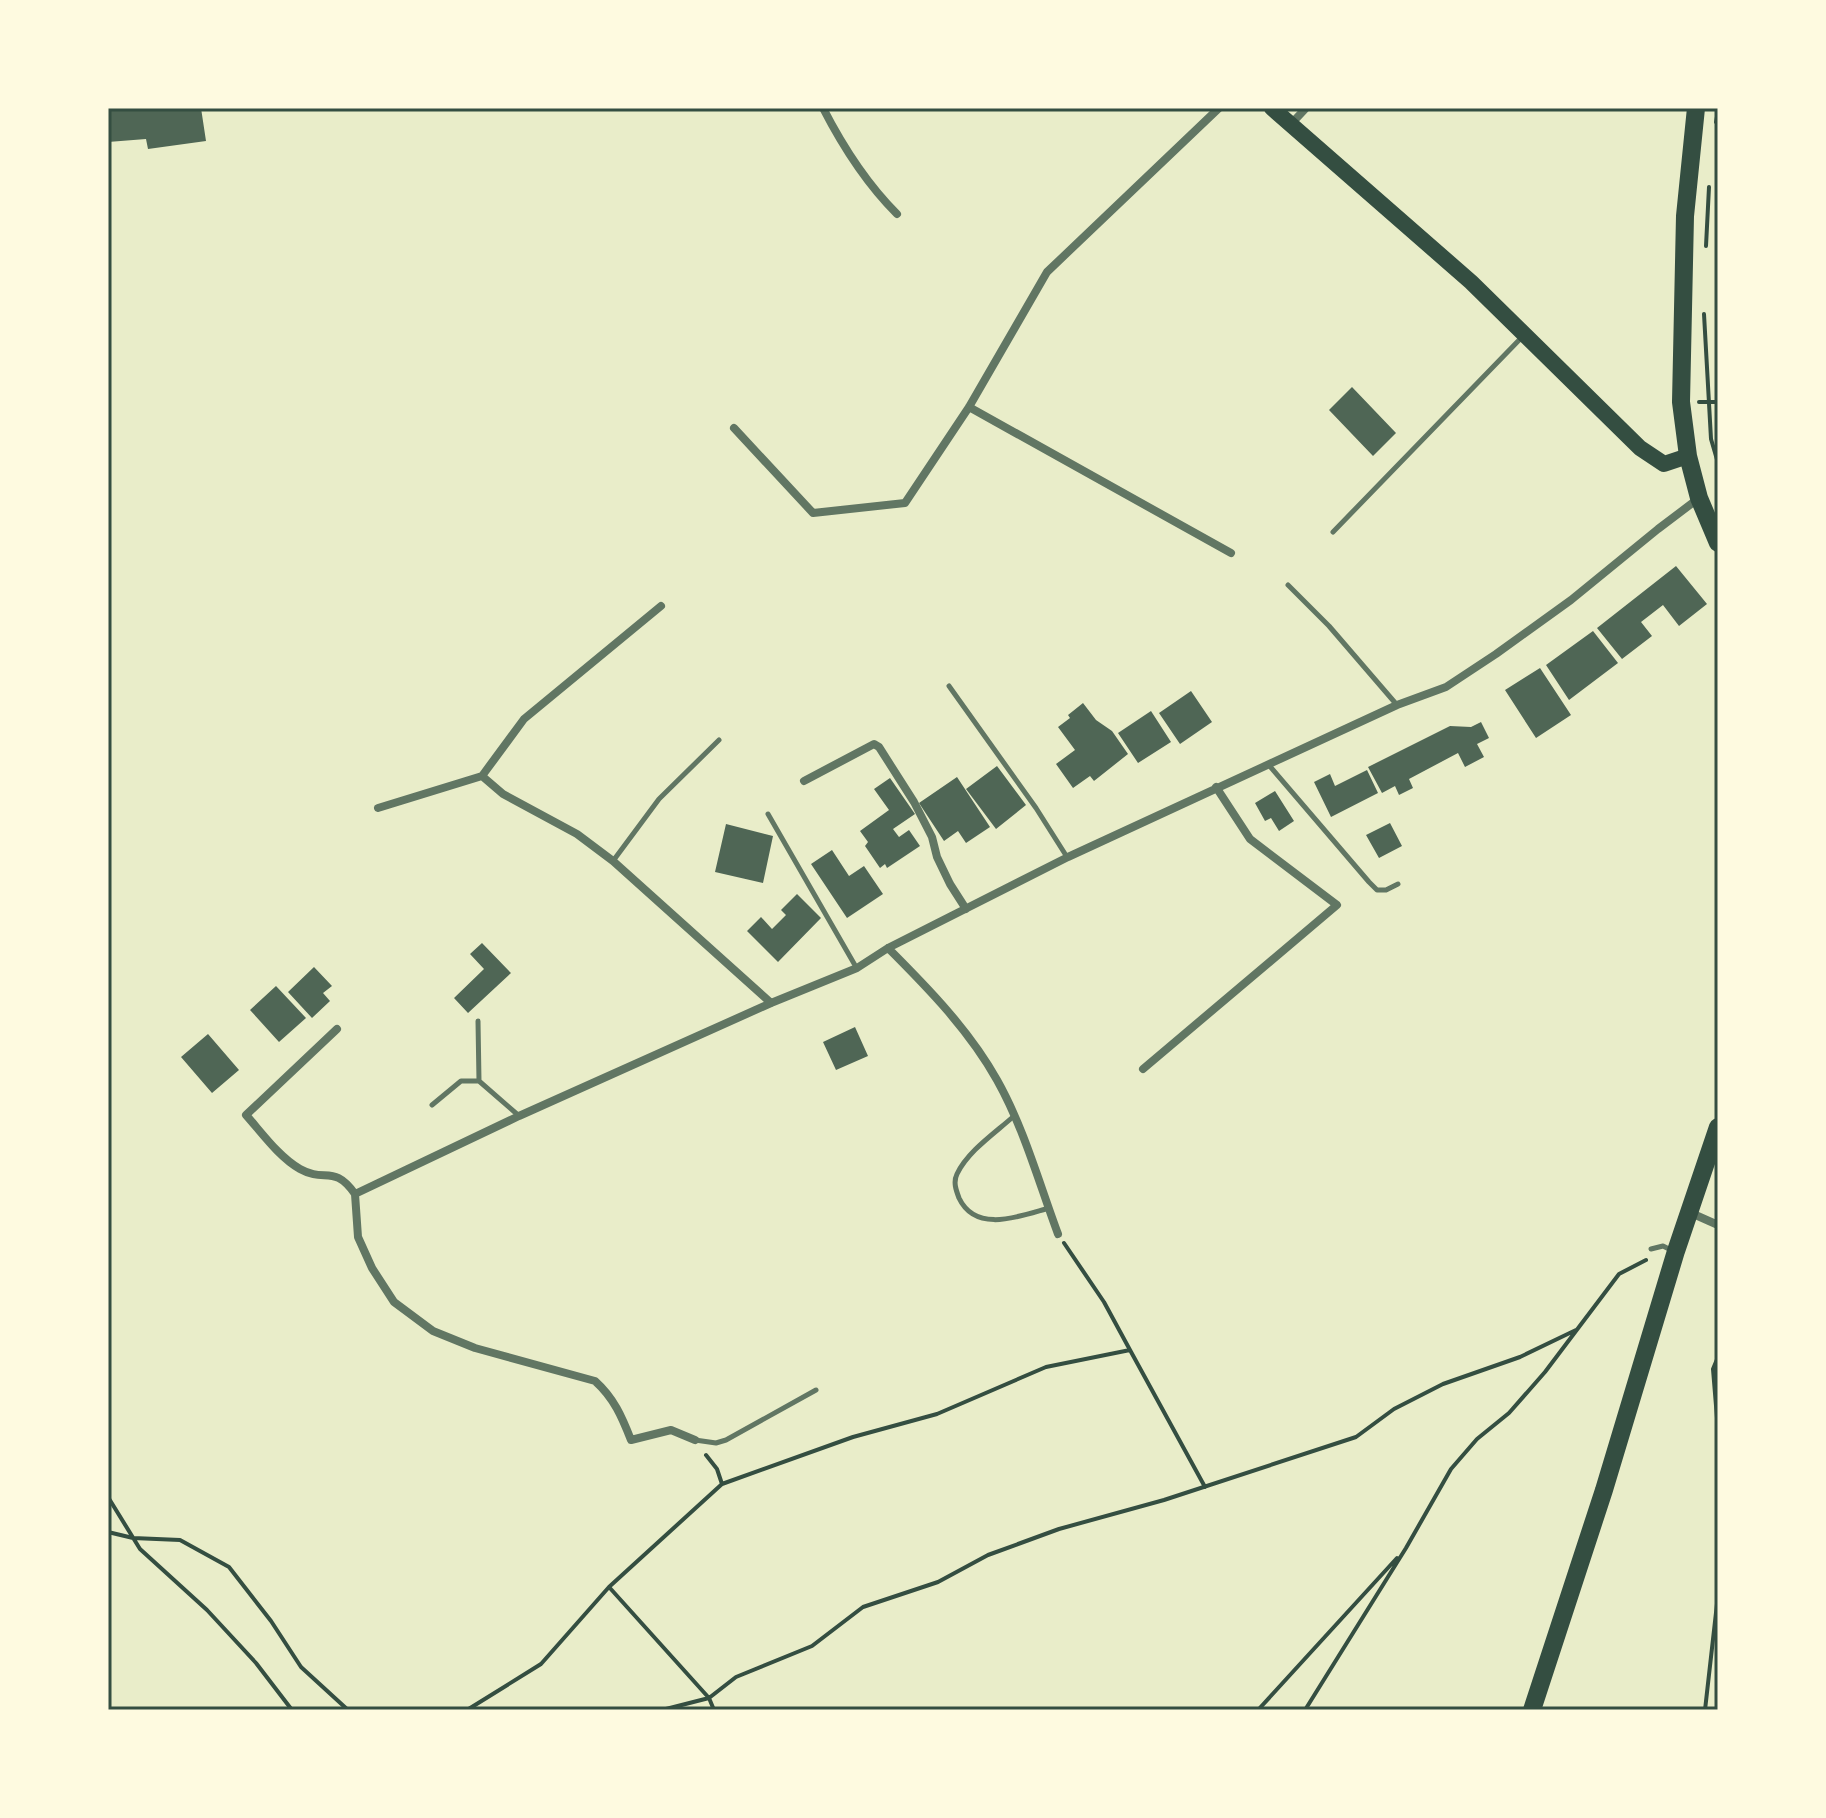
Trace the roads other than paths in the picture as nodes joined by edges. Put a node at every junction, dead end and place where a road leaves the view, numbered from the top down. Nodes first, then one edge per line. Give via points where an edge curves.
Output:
1 (823, 108) edge
2 (1219, 108) edge
3 (1272, 108) edge
4 (1306, 108) edge
5 (1696, 108) edge
6 (1291, 125) junction
7 (897, 214) dead end
8 (1524, 335) junction
9 (969, 407) junction
10 (734, 428) dead end
11 (1688, 456) junction
12 (1699, 498) junction
13 (1333, 532) dead end
14 (1718, 543) edge
15 (1231, 553) dead end
16 (1288, 585) dead end
17 (661, 606) dead end
18 (949, 686) dead end
19 (1397, 705) junction
20 (719, 740) dead end
21 (1268, 763) junction
22 (482, 776) junction
23 (804, 781) dead end
24 (1216, 787) junction
25 (378, 808) dead end
26 (768, 814) dead end
27 (1068, 857) junction
28 (613, 861) junction
29 (1398, 884) dead end
30 (966, 909) junction
31 (888, 948) junction
32 (857, 968) junction
33 (771, 1003) junction
34 (478, 1021) dead end
35 (337, 1029) dead end
36 (1143, 1069) dead end
37 (479, 1081) junction
38 (432, 1105) dead end
39 (1015, 1115) junction
40 (519, 1116) junction
41 (1718, 1127) edge
42 (355, 1194) junction
43 (1049, 1208) junction
44 (1690, 1212) junction
45 (1718, 1225) edge
46 (1058, 1234) road end
47 (1651, 1249) dead end
48 (1671, 1250) junction
49 (816, 1390) dead end
50 (695, 1440) joint
51 (1532, 1710) edge

1 - 7 street via 840,141
2 - 9 street via 1047,272
3 - 6 main road
4 - 6 street
5 - 11 main road via 1681,317 1681,402
6 - 8 main road via 1425,240
8 - 11 main road via 1640,448 1664,464
8 - 13 lane
9 - 10 street via 905,503 813,513
9 - 15 street
11 - 12 main road
12 - 14 main road
12 - 19 street via 1496,654 1446,687
16 - 19 lane
17 - 22 street via 524,719
18 - 27 lane
19 - 21 street
20 - 28 lane via 659,799
21 - 24 street
21 - 29 lane via 1377,890
22 - 25 street
22 - 28 street
23 - 30 street via 874,744 879,747 914,802
24 - 27 street
24 - 36 street via 1250,839 1337,905
26 - 32 lane
27 - 30 street
28 - 33 street
30 - 31 street
31 - 32 street
31 - 39 street via 972,1042
32 - 33 street
33 - 40 street
34 - 37 lane
35 - 42 street via 246,1115 287,1160 302,1170 335,1175
37 - 38 lane via 461,1081
37 - 40 lane
39 - 43 street
39 - 43 lane via 967,1159 955,1179 956,1190 969,1212 992,1221
40 - 42 street
41 - 44 main road
42 - 50 street via 358,1237 372,1268 394,1302 433,1331 595,1381 619,1410 631,1440 671,1430
43 - 46 street
44 - 45 street
44 - 48 main road
47 - 48 lane
48 - 51 main road via 1599,1504
49 - 50 lane via 726,1440

